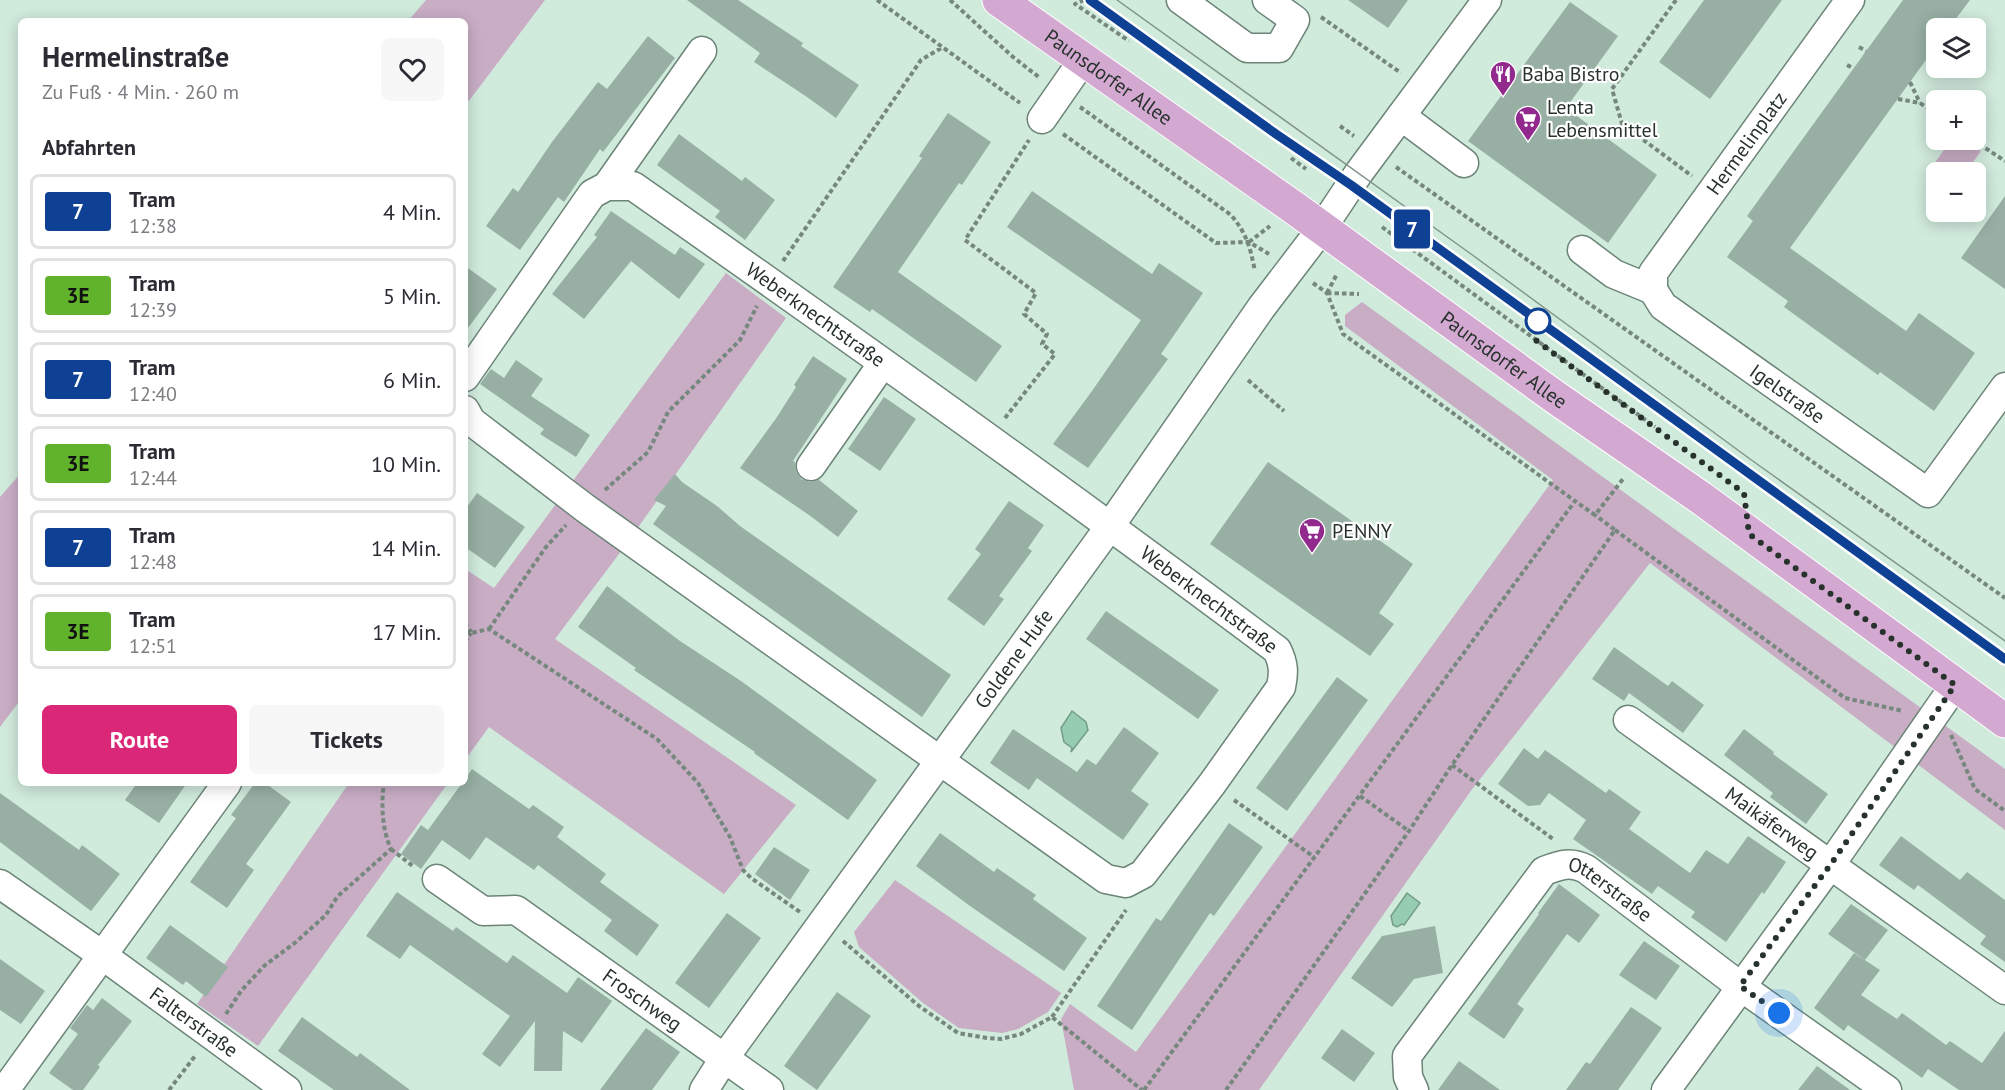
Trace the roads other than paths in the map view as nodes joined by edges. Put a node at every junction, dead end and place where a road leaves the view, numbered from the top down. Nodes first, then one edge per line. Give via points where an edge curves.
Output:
1 (999, 0) edge
2 (1181, 0) edge
3 (1267, 0) edge
4 (1486, 0) edge
5 (1850, 0) edge
6 (702, 51) dead end
7 (1083, 60) junction
8 (1401, 116) junction
9 (1042, 119) road end
10 (1464, 163) dead end
11 (608, 186) junction
12 (1322, 228) junction
13 (1582, 250) dead end
14 (1653, 290) junction
15 (884, 363) junction
16 (468, 373) edge
17 (2005, 387) edge
18 (468, 416) edge
19 (811, 466) dead end
20 (1110, 526) junction
21 (1947, 695) junction
22 (1628, 720) dead end
23 (2005, 721) edge
24 (942, 761) junction
25 (225, 786) edge
26 (1831, 864) junction
27 (436, 879) dead end
28 (0, 884) edge
29 (102, 955) junction
30 (1740, 986) junction
31 (2005, 990) edge
32 (725, 1058) junction
33 (5, 1090) edge
34 (287, 1090) edge
35 (704, 1090) edge
36 (769, 1090) edge
37 (1414, 1090) edge
38 (1666, 1090) edge
39 (1887, 1090) edge

1 - 7 main road, Paunsdorfer Allee
2 - 3 street via 1247,48 1280,48 1295,20
4 - 8 street, Goldene Hufe
5 - 14 street, Hermelinplatz via 1653,273
6 - 11 street
7 - 9 street
7 - 12 main road, Paunsdorfer Allee
8 - 10 street
8 - 12 street, Goldene Hufe
11 - 15 street, Weberknechtstraße via 633,186
11 - 16 street via 592,194
12 - 20 street, Goldene Hufe via 1261,308
12 - 21 main road, Paunsdorfer Allee via 1701,498
13 - 14 street via 1614,274
14 - 17 street, Igelstraße via 1663,306 1928,493
15 - 19 street
15 - 20 street, Weberknechtstraße
18 - 24 street via 585,508
20 - 24 street, Goldene Hufe
20 - 24 street, Weberknechtstraße via 1277,650 1282,660 1281,687 1212,784 1143,874 1126,883 1106,879
21 - 23 main road, Paunsdorfer Allee
21 - 26 street
22 - 26 street, Maikäferweg
24 - 32 street, Goldene Hufe
25 - 29 street
26 - 30 street
26 - 31 street, Maikäferweg
27 - 32 street, Froschweg via 483,911 516,910
28 - 29 street, Falterstraße
29 - 33 street
29 - 34 street, Falterstraße
30 - 37 street, Otterstraße via 1586,869 1567,864 1544,871 1407,1056 1408,1077
30 - 38 street
30 - 39 street, Otterstraße
32 - 35 street, Goldene Hufe
32 - 36 street, Froschweg

